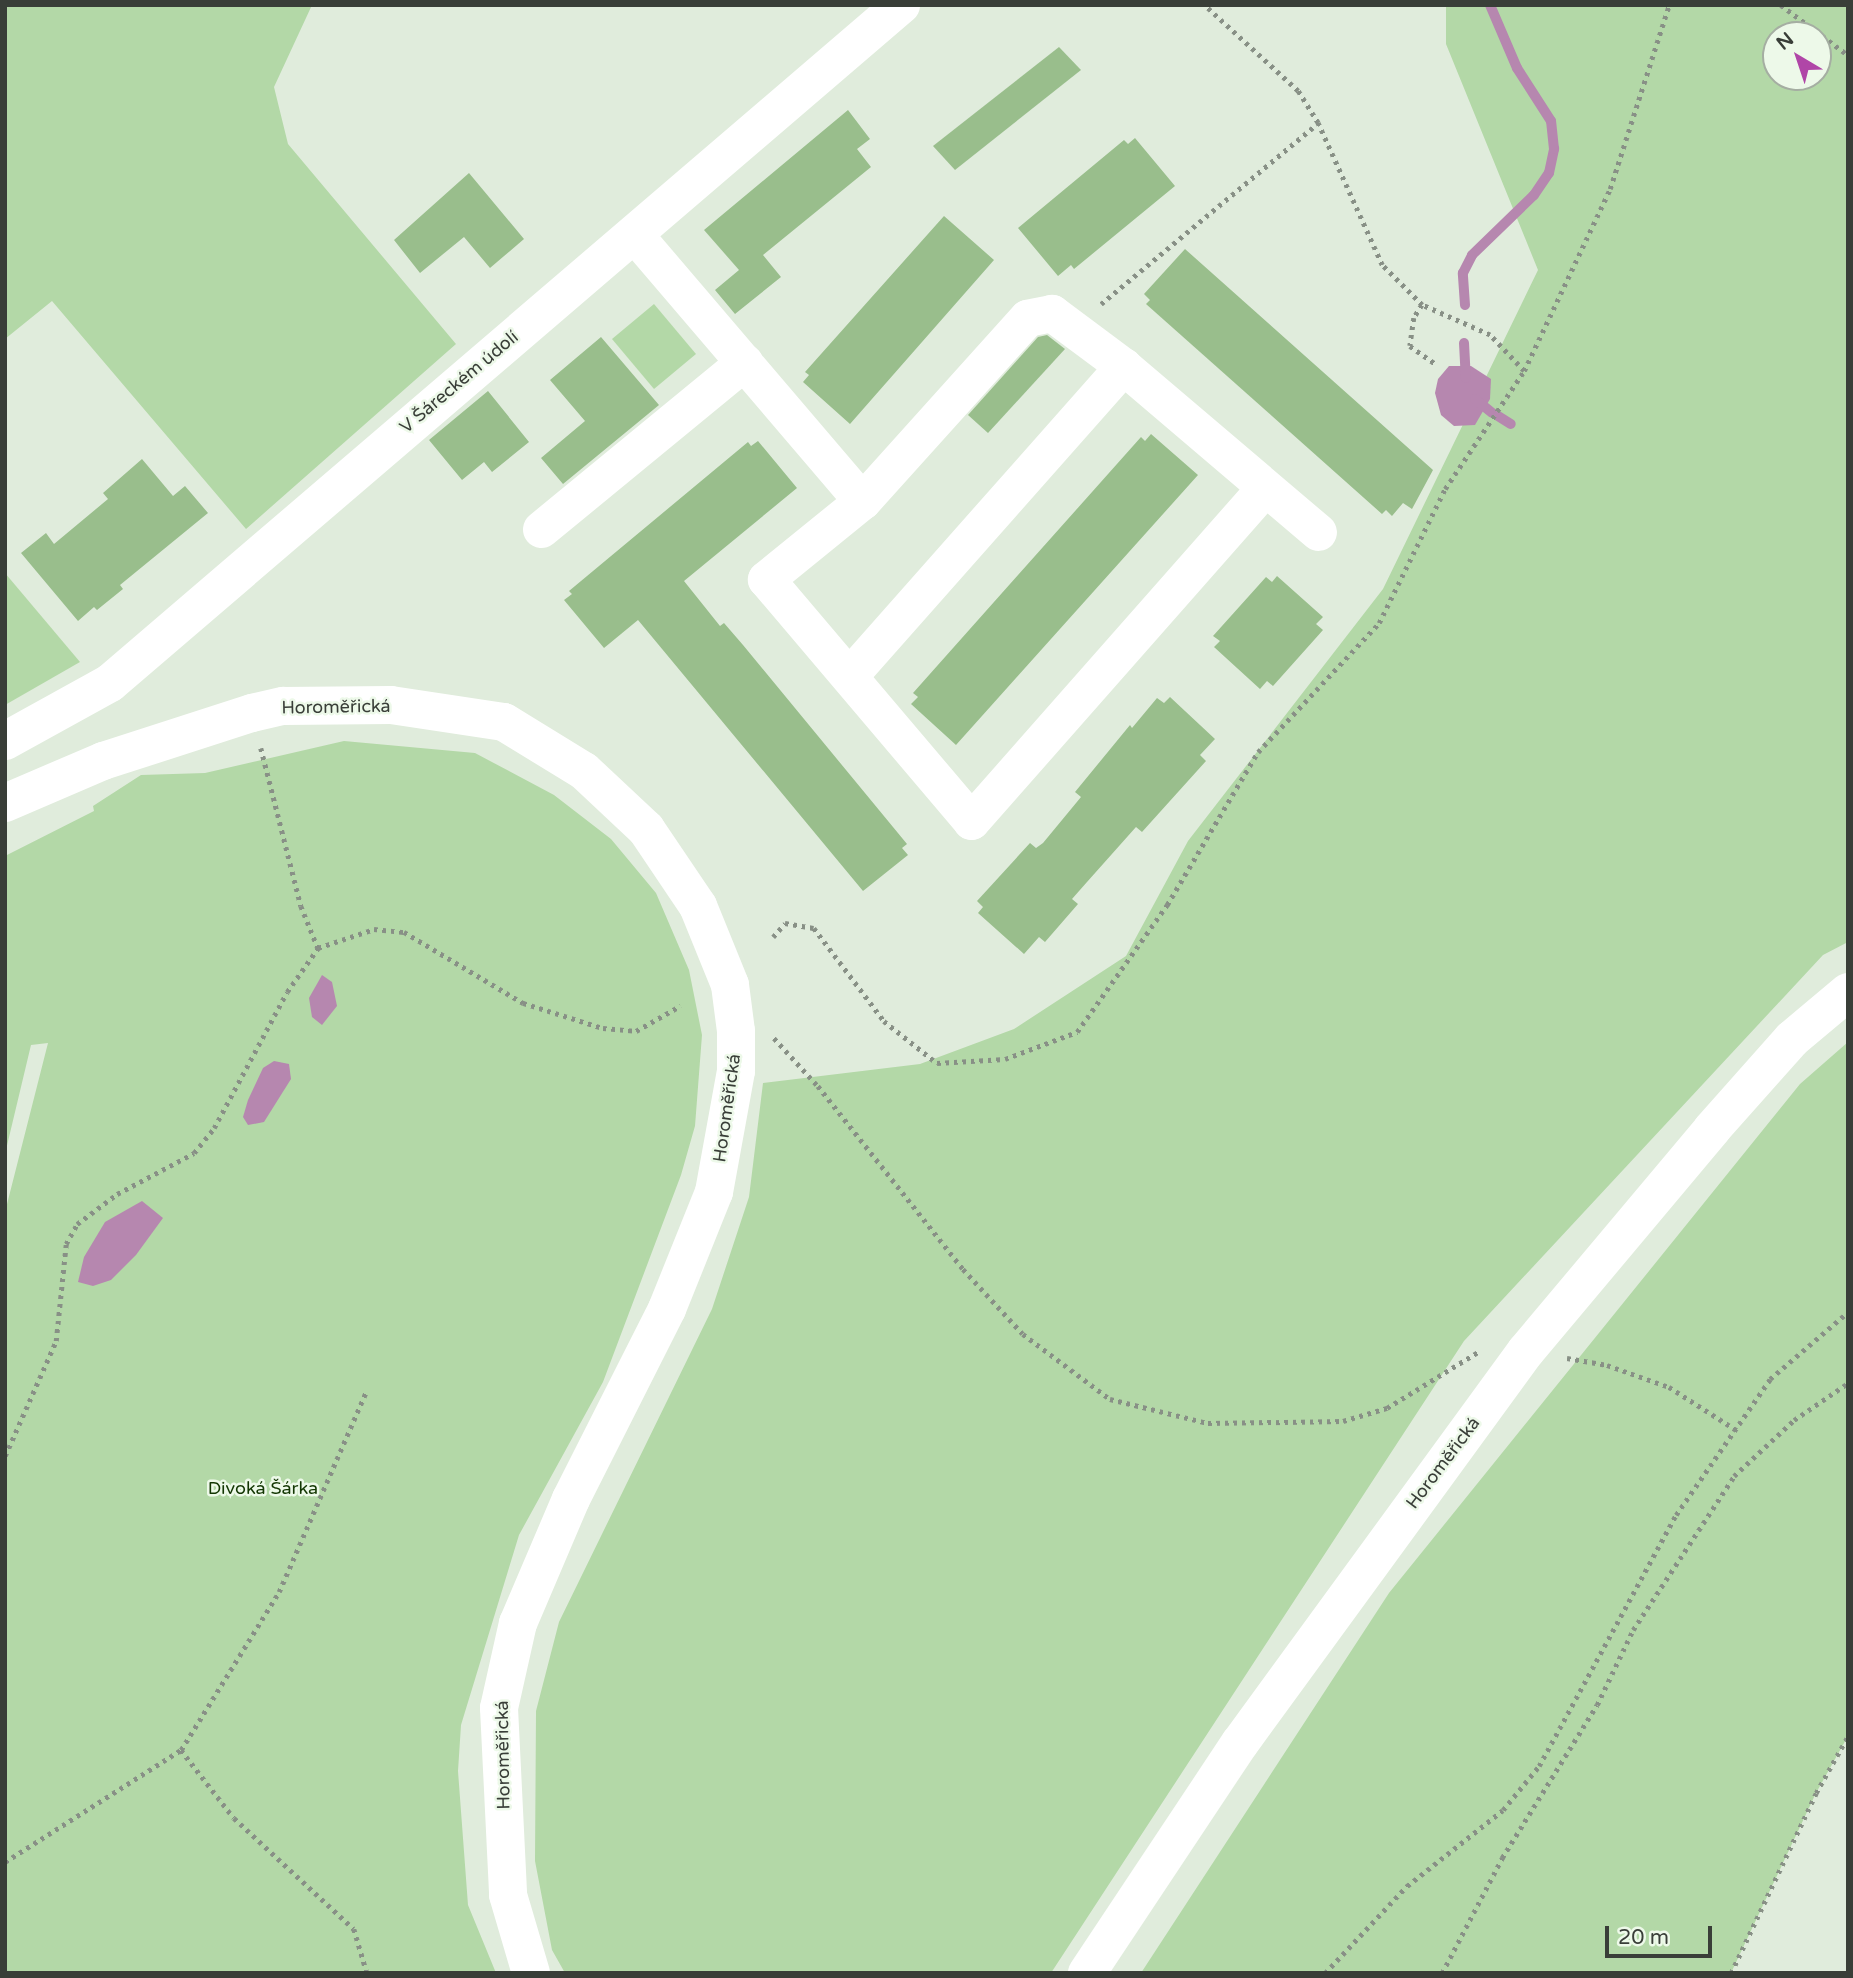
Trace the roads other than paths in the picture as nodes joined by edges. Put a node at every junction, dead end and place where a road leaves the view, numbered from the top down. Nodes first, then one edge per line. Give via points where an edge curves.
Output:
1 (901, 5) edge
2 (634, 234) junction
3 (744, 362) junction
4 (1123, 366) junction
5 (1264, 489) junction
6 (862, 500) junction
7 (541, 529) dead end
8 (1318, 532) dead end
9 (849, 676) junction
10 (5, 741) edge
11 (5, 803) edge
12 (1848, 992) edge
13 (531, 1973) edge
14 (1087, 1973) edge

1 - 2 main road, V Šáreckém údolí
2 - 3 street
2 - 10 main road, V Šáreckém údolí via 110,683
3 - 6 street
3 - 7 street
4 - 5 street
4 - 6 street via 1052,313 1027,318
4 - 9 street
5 - 8 street
5 - 9 street via 971,821
6 - 9 street via 766,579
11 - 13 main road, Horoměřická via 103,761 252,713 283,706 391,705 504,722 584,771 646,829 698,906 730,985 736,1031 736,1071 714,1192 667,1309 571,1499 508,1658 499,1709 508,1895
12 - 14 main road, Horoměřická via 1774,1059 1526,1351 1240,1743

